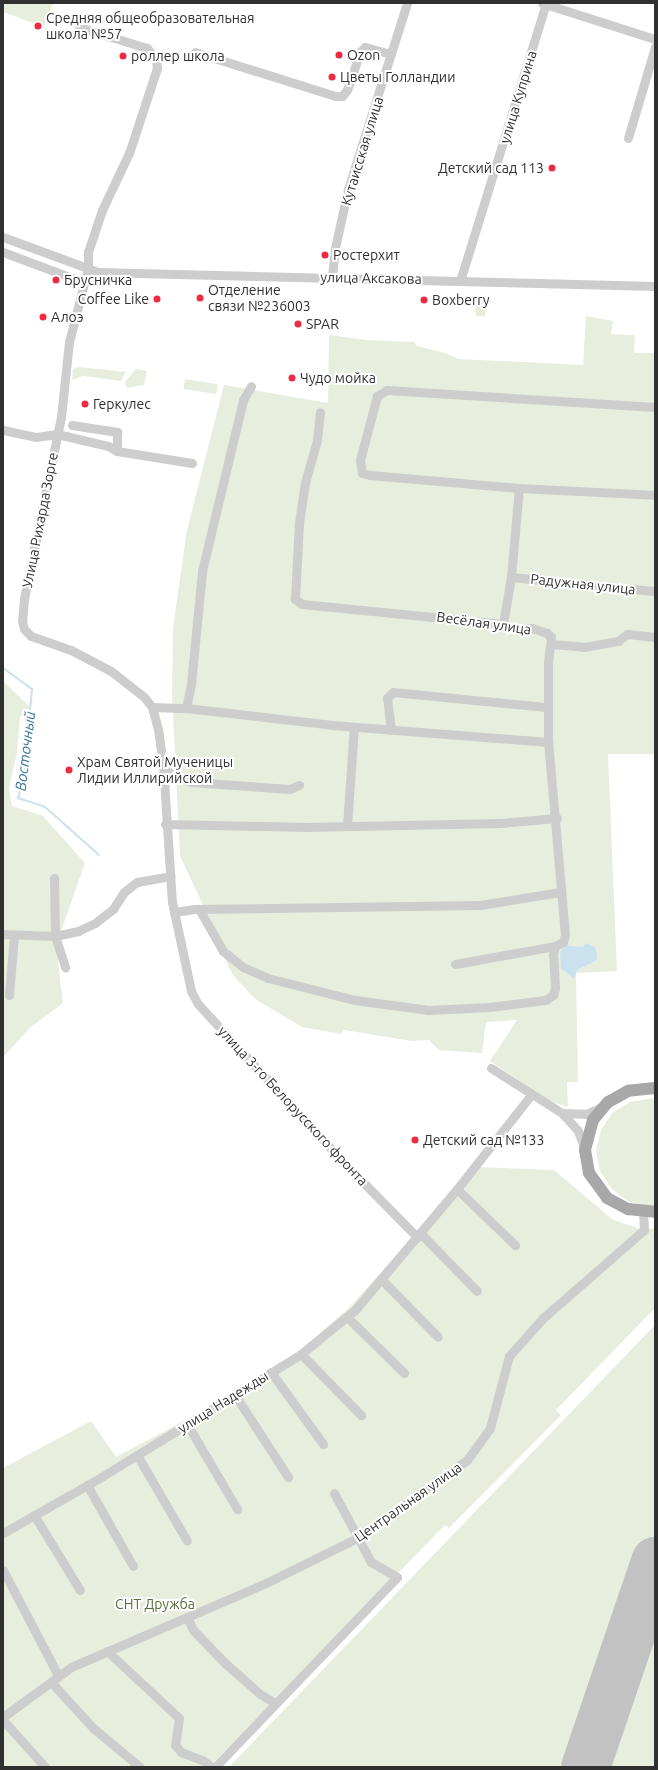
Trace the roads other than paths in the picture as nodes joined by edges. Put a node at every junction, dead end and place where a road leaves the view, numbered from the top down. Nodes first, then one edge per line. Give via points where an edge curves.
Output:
1 (407, 3) edge
2 (544, 4) edge
3 (79, 27) dead end
4 (655, 39) edge
5 (655, 47) edge
6 (195, 52) dead end
7 (391, 54) junction
8 (628, 138) dead end
9 (3, 237) edge
10 (3, 252) edge
11 (88, 268) junction
12 (332, 277) junction
13 (460, 281) junction
14 (83, 282) junction
15 (655, 286) edge
16 (252, 386) dead end
17 (655, 407) edge
18 (320, 412) dead end
19 (72, 424) dead end
20 (3, 430) edge
21 (57, 434) junction
22 (117, 451) junction
23 (192, 464) dead end
24 (519, 488) junction
25 (655, 495) edge
26 (511, 577) junction
27 (655, 591) edge
28 (503, 624) junction
29 (655, 637) edge
30 (552, 644) junction
31 (152, 707) junction
32 (547, 707) junction
33 (186, 708) junction
34 (354, 727) junction
35 (391, 730) junction
36 (548, 742) junction
37 (163, 764) junction
38 (299, 785) dead end
39 (556, 818) junction
40 (165, 824) junction
41 (347, 826) junction
42 (170, 876) junction
43 (54, 878) dead end
44 (560, 892) junction
45 (199, 909) junction
46 (174, 912) junction
47 (3, 934) edge
48 (14, 935) junction
49 (55, 936) junction
50 (555, 946) junction
51 (455, 964) dead end
52 (65, 967) dead end
53 (9, 995) dead end
54 (492, 1068) dead end
55 (655, 1088) edge
56 (531, 1095) junction
57 (602, 1107) junction
58 (562, 1113) junction
59 (585, 1150) junction
60 (457, 1189) junction
61 (649, 1212) edge
62 (419, 1235) junction
63 (515, 1245) dead end
64 (381, 1279) junction
65 (477, 1291) dead end
66 (347, 1317) junction
67 (438, 1337) dead end
68 (302, 1354) junction
69 (271, 1372) junction
70 (404, 1373) dead end
71 (235, 1395) junction
72 (360, 1415) dead end
73 (187, 1424) junction
74 (323, 1444) dead end
75 (137, 1455) junction
76 (288, 1477) dead end
77 (87, 1485) junction
78 (334, 1493) dead end
79 (237, 1509) dead end
80 (34, 1515) junction
81 (3, 1533) edge
82 (359, 1537) junction
83 (187, 1541) dead end
84 (133, 1566) dead end
85 (3, 1570) edge
86 (80, 1590) dead end
87 (187, 1617) junction
88 (107, 1651) junction
89 (58, 1675) junction
90 (51, 1682) junction
91 (275, 1704) junction
92 (3, 1717) edge
93 (3, 1720) edge
94 (45, 1767) edge
95 (140, 1767) edge
96 (213, 1767) edge

1 - 7 street, Кутаисская улица
2 - 4 street
2 - 13 street, улица Куприна
3 - 11 street via 147,48 156,59 157,68 129,153 100,217 88,252
5 - 8 street
6 - 7 street via 335,96 342,96 347,90 360,52 365,47
7 - 12 street, Кутаисская улица via 348,189 335,248
9 - 11 street, улица Аксакова
10 - 14 street
11 - 12 street, улица Аксакова via 98,272 119,273
11 - 14 street, Улица Рихарда Зорге
12 - 13 street, улица Аксакова
13 - 15 street, улица Аксакова
14 - 21 street, Улица Рихарда Зорге via 69,342 65,393
16 - 33 street via 242,400 202,571 192,684
17 - 24 street via 387,390 377,396 360,460 362,473
18 - 28 street, Весёлая улица via 317,440 305,483 299,523 295,599 302,604
19 - 22 street via 117,432
20 - 21 street via 36,437
21 - 22 street via 108,446
21 - 31 street, Улица Рихарда Зорге via 24,606 24,629 31,636 71,650 111,671 144,697
22 - 23 street
24 - 25 street
24 - 26 street
26 - 27 street, Радужная улица
26 - 28 street
28 - 30 street, Весёлая улица via 516,629 532,628 547,633
29 - 30 street via 627,634 618,642 584,647
30 - 32 street via 548,662
31 - 33 street
31 - 37 street, улица 3-го Белорусского фронта
32 - 35 street via 393,692 387,698
32 - 36 street
33 - 34 street
34 - 35 street
34 - 41 street
35 - 36 street
36 - 39 street
37 - 38 street via 172,776 192,782 290,790
37 - 40 street, улица 3-го Белорусского фронта
39 - 41 street via 500,823
39 - 44 street
40 - 41 street via 239,828
40 - 42 street, улица 3-го Белорусского фронта
42 - 46 street, улица 3-го Белорусского фронта
42 - 49 street via 137,882 124,892 113,909 95,923 78,931
43 - 49 street
44 - 45 street via 480,905
44 - 50 street via 564,935 563,942
45 - 46 street
45 - 50 street via 223,952 243,967 268,978 355,1000 428,1010 490,1007 546,1000 553,995 555,988
46 - 62 street, улица 3-го Белорусского фронта via 191,991 198,1004 347,1166
47 - 48 street
48 - 49 street
48 - 53 street
49 - 52 street
50 - 51 street
54 - 56 street
55 - 57 main road via 628,1091 614,1097
56 - 58 street
56 - 60 street, улица Надежды
57 - 58 street via 586,1114
57 - 59 main road via 589,1127
58 - 59 street via 578,1132
59 - 61 main road via 589,1173 601,1193 620,1207
60 - 62 street, улица Надежды
60 - 63 street
61 - 82 street, Центральная улица via 644,1230 543,1318 509,1356 490,1428 467,1460
62 - 64 street, улица Надежды
62 - 65 street, улица 3-го Белорусского фронта
64 - 66 street, улица Надежды
64 - 67 street
66 - 68 street, улица Надежды
66 - 70 street
68 - 69 street, улица Надежды
68 - 72 street
69 - 71 street, улица Надежды
69 - 74 street
71 - 73 street, улица Надежды
71 - 76 street
73 - 75 street, улица Надежды
73 - 79 street
75 - 77 street, улица Надежды
75 - 83 street
77 - 80 street, улица Надежды
77 - 84 street
78 - 82 street
80 - 81 street, улица Надежды
80 - 86 street
82 - 87 street, Центральная улица via 264,1584
82 - 91 street via 371,1562 397,1577
85 - 89 street
87 - 88 street, Центральная улица
87 - 91 street via 193,1630 226,1664
88 - 89 street, Центральная улица
88 - 96 street via 179,1718 174,1736 178,1748
89 - 90 street, Центральная улица
90 - 92 street, Центральная улица
90 - 95 street via 92,1728
91 - 96 street
93 - 94 street

